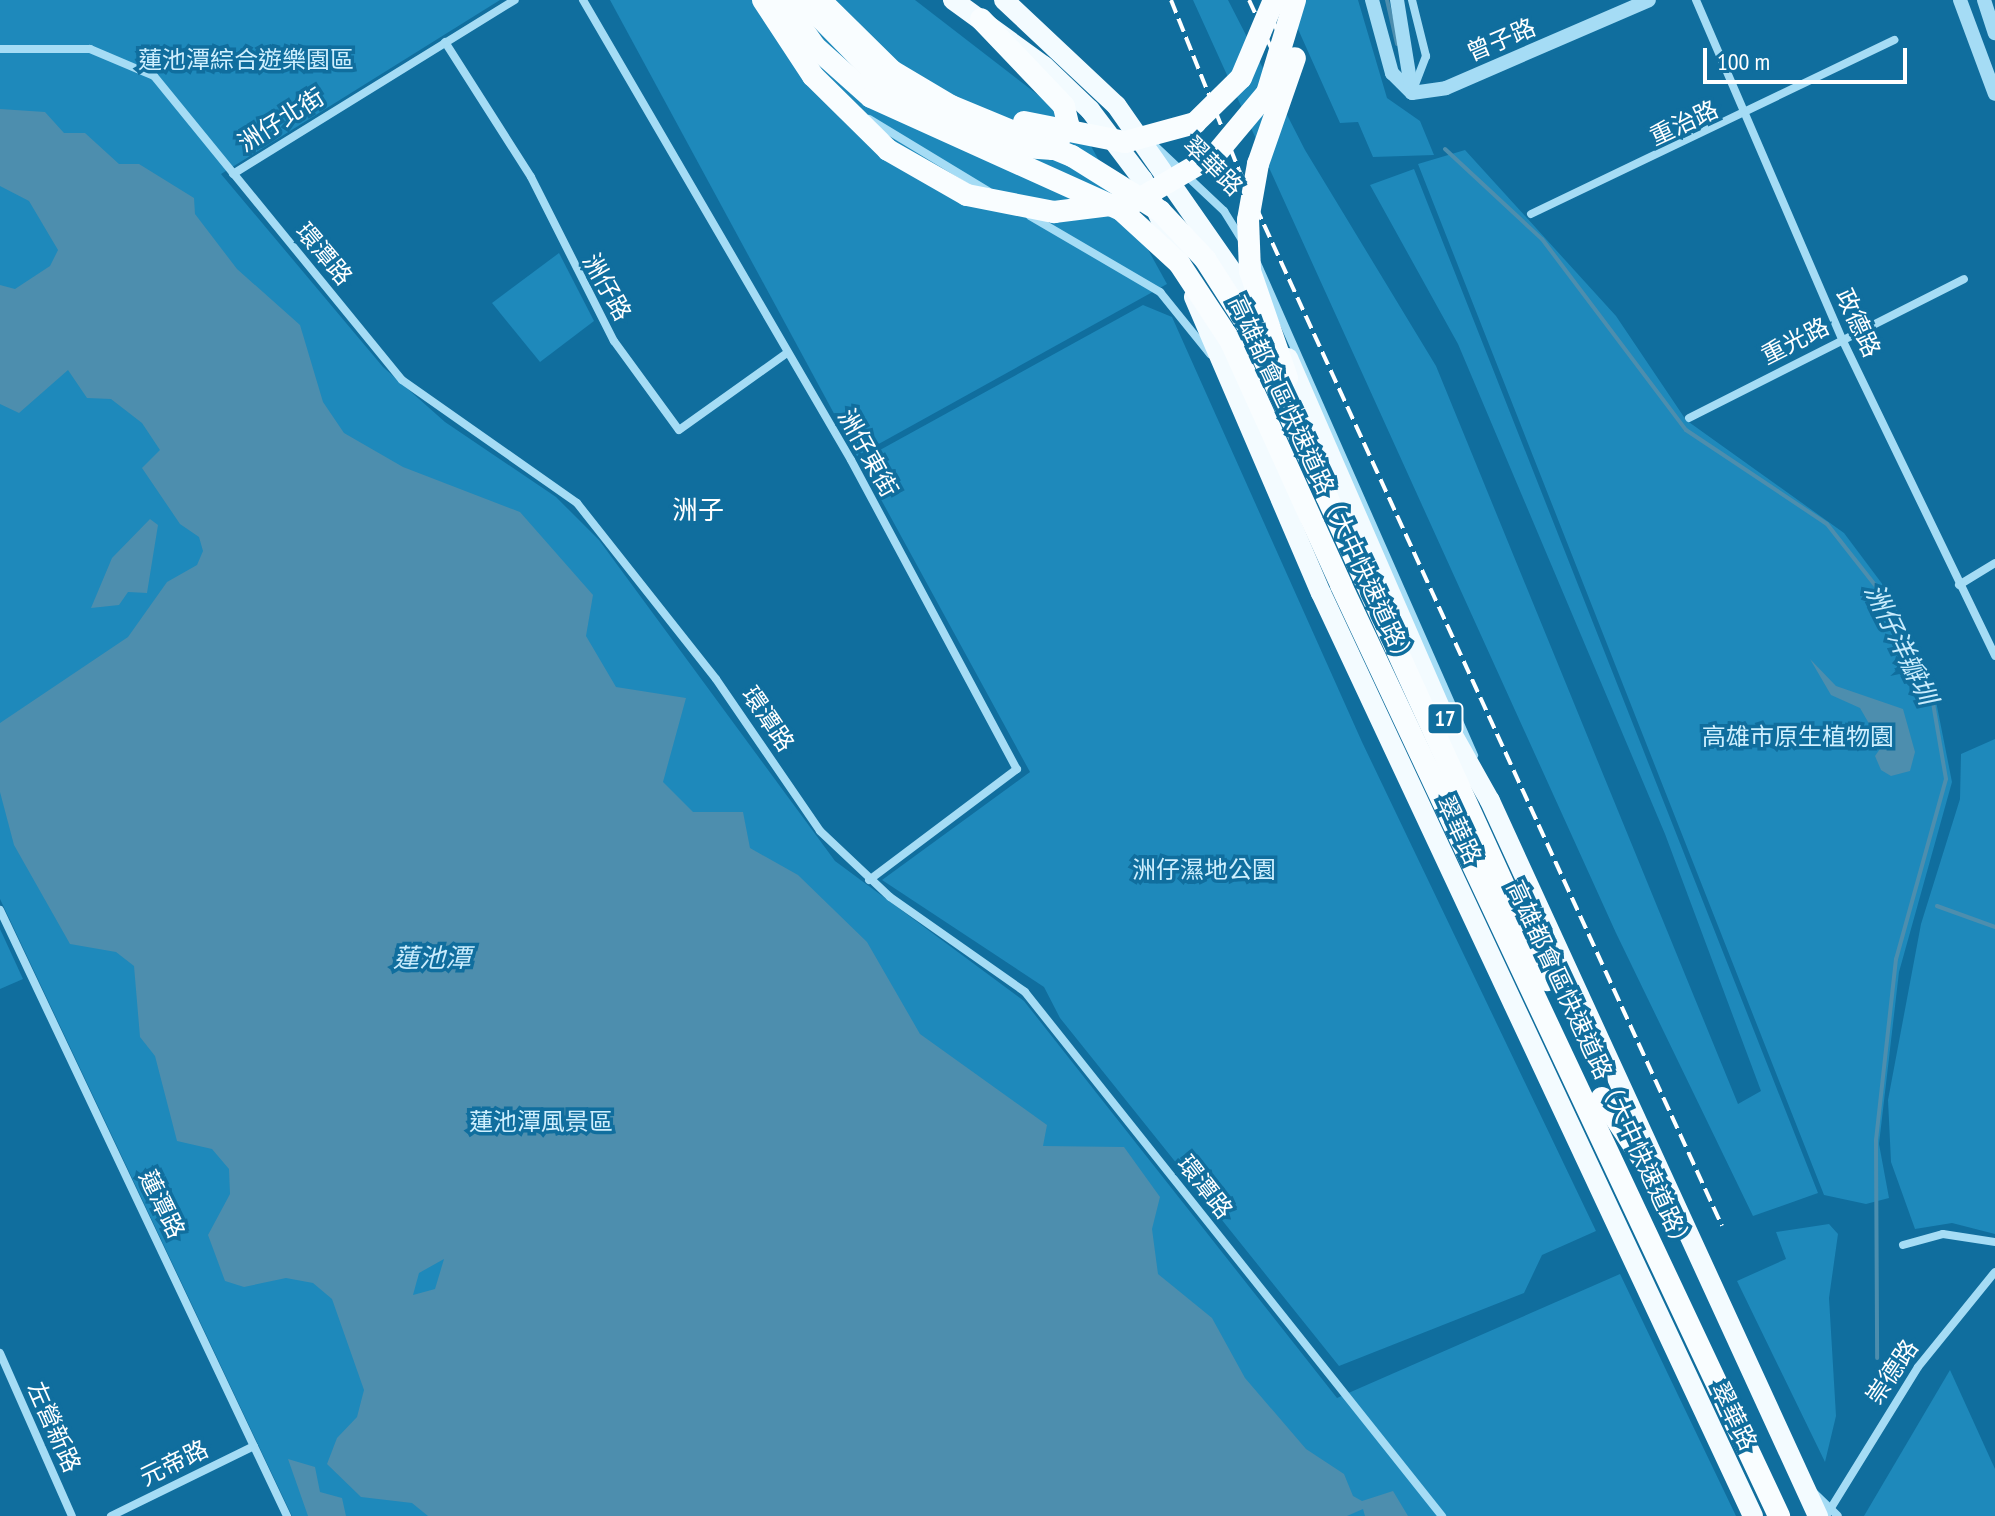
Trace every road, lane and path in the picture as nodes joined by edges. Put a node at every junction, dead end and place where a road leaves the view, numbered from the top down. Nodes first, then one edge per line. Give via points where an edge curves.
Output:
1 (515, 0) edge
2 (583, 0) edge
3 (764, 0) edge
4 (782, 0) edge
5 (803, 0) edge
6 (820, 0) edge
7 (953, 0) edge
8 (1004, 0) edge
9 (1274, 0) edge
10 (1295, 0) edge
11 (1306, 0) edge
12 (1372, 0) edge
13 (1397, 0) edge
14 (1412, 0) edge
15 (1649, 0) edge
16 (1696, 0) edge
17 (1960, 0) edge
18 (1984, 0) edge
19 (981, 19) junction
20 (1995, 33) edge
21 (1894, 40) dead end
22 (445, 42) junction
23 (0, 49) edge
24 (920, 87) junction
25 (1412, 93) junction
26 (1995, 94) edge
27 (1744, 117) junction
28 (233, 174) junction
29 (1531, 214) dead end
30 (1964, 279) dead end
31 (1842, 339) junction
32 (787, 353) junction
33 (1228, 379) junction
34 (1689, 418) dead end
35 (1327, 497) junction
36 (1995, 563) edge
37 (1959, 585) junction
38 (1995, 656) edge
39 (869, 880) junction
40 (0, 910) edge
41 (1666, 1194) junction
42 (1995, 1242) edge
43 (1903, 1245) dead end
44 (1995, 1272) edge
45 (0, 1353) edge
46 (254, 1446) junction
47 (1824, 1509) edge
48 (72, 1516) edge
49 (111, 1516) edge
50 (287, 1516) edge
51 (1442, 1516) edge
52 (1753, 1516) edge
53 (1779, 1516) edge
54 (1826, 1516) edge
55 (1838, 1516) edge

1 - 22 street, 洲仔北街
2 - 32 street, 洲仔東街
3 - 10 highway, bridge via 813,76 888,150 967,195 1054,212 1134,202 1216,154 1267,93
3 - 33 street, 翠華路 via 832,94 1160,292
4 - 53 highway, 高雄都會區快速道路（大中快速道路）, bridge via 815,47 871,97 1121,210 1205,298 1652,1233
5 - 19 highway via 894,93 1010,146 1053,149 1068,115
6 - 24 highway, 高雄都會區快速道路（大中快速道路）, bridge via 857,43
7 - 19 main road, 翠華路 / 17
8 - 41 main road, 翠華路 / 17 via 1116,105 1281,342 1450,730 1490,801
9 - 24 highway, bridge via 1254,58 1227,96 1195,123 1152,139 1049,130
11 - 35 highway, bridge via 1292,72 1258,164 1248,233 1263,320
12 - 25 street via 1392,73
13 - 25 street
14 - 25 street via 1426,56
15 - 25 street, 曾子路 via 1446,88
16 - 27 street, 政德路
17 - 26 street
18 - 20 street
19 - 33 main road, 翠華路 / 17 via 1090,110 1143,180
21 - 27 street, 重治路
22 - 28 street, 洲仔北街
22 - 32 street, 洲仔路 via 531,177 614,341 679,430
23 - 28 street, 環潭路 via 90,49 133,62 154,76
24 - 35 highway, 高雄都會區快速道路（大中快速道路）, bridge via 1084,162 1160,211 1205,259 1250,329
27 - 29 street, 重治路
27 - 31 street, 政德路
28 - 39 street, 環潭路 via 402,380 596,523 820,831
30 - 31 street, 重光路
31 - 34 street, 重光路
31 - 37 street, 政德路
32 - 39 street, 洲仔東街 via 1017,769
33 - 52 main road, 翠華路 / 17 via 1582,1161
35 - 41 highway, 高雄都會區快速道路（大中快速道路） via 1587,1069
36 - 37 street
37 - 38 street, 政德路
39 - 51 street, 環潭路 via 1025,992
40 - 46 street, 蓮潭路
41 - 47 main road, 翠華路 / 17
42 - 43 street via 1943,1234
44 - 47 street, 崇德路 via 1932,1348
45 - 48 street, 左營新路
46 - 49 street, 元帝路
46 - 50 street, 蓮潭路
47 - 54 street, 崇德路
47 - 55 street, 翠華路

